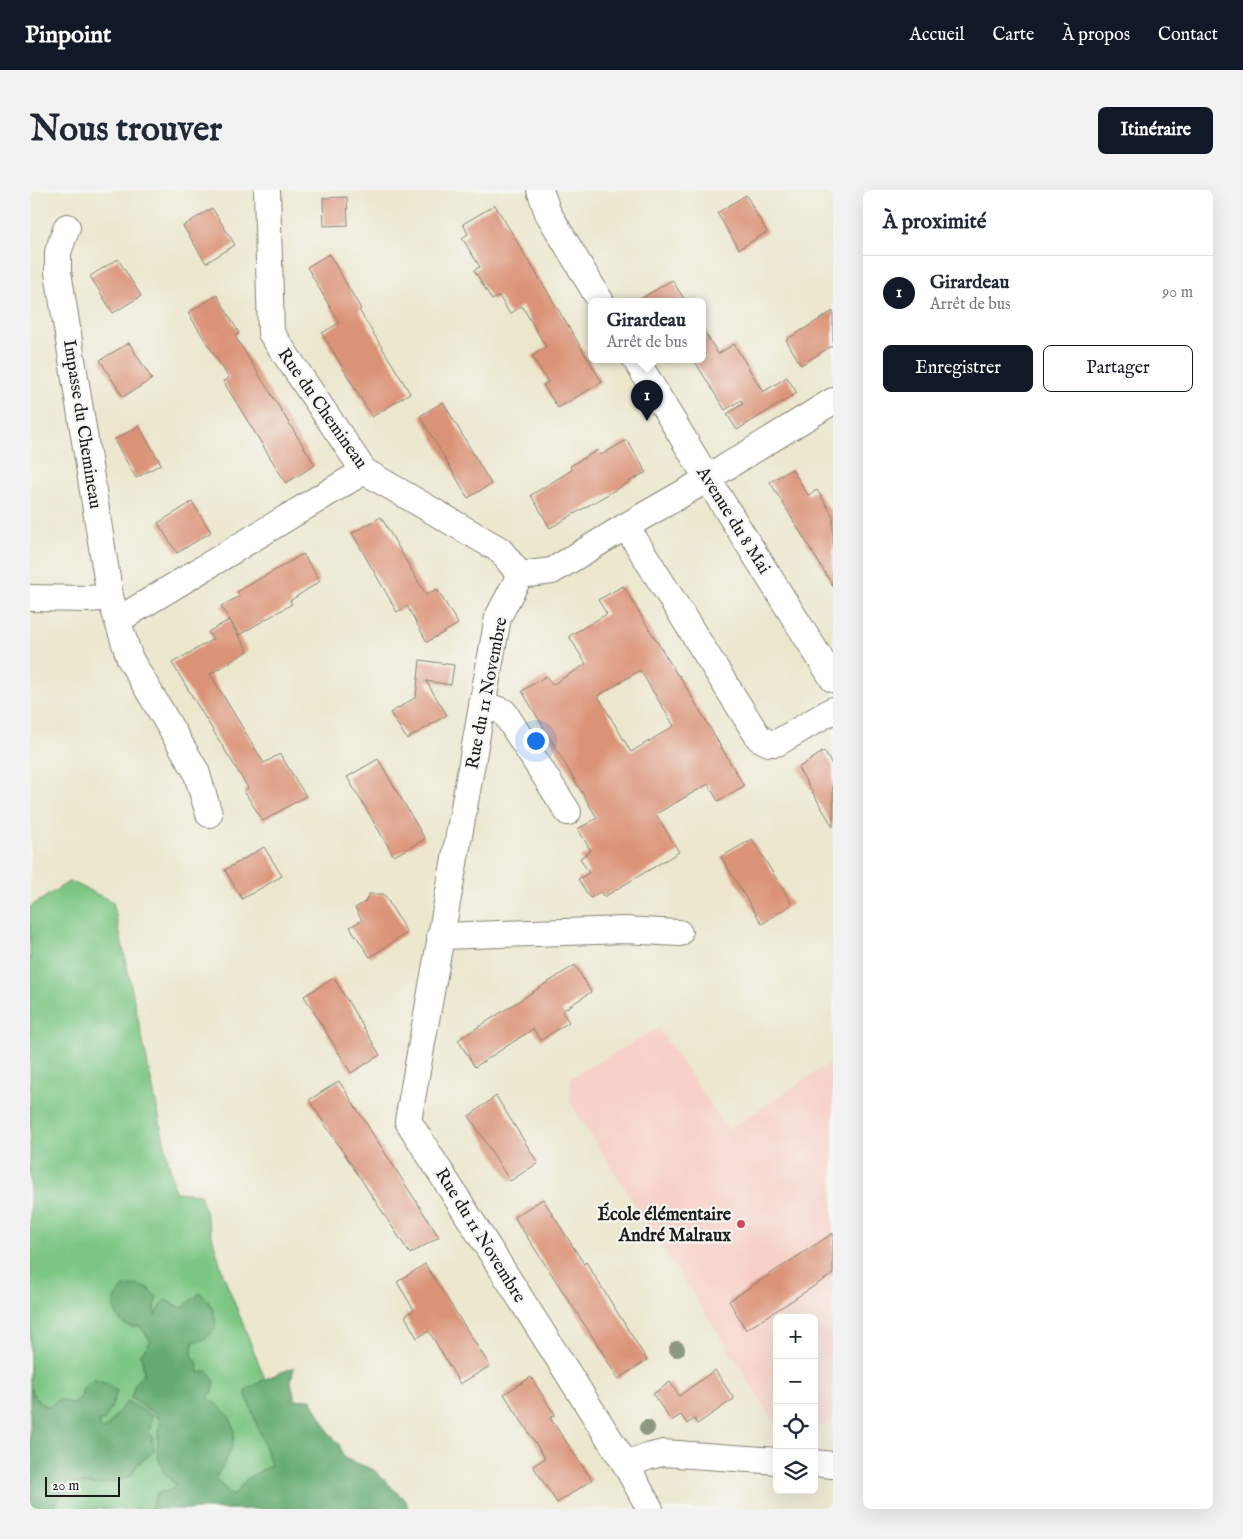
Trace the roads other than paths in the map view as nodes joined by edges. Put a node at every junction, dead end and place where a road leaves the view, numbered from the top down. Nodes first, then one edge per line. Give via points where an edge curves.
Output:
1 (267, 190) edge
2 (540, 190) edge
3 (67, 227) dead end
4 (599, 298) edge
5 (638, 363) edge
6 (833, 401) edge
7 (364, 471) junction
8 (707, 478) junction
9 (626, 526) junction
10 (520, 575) junction
11 (30, 598) edge
12 (114, 609) junction
13 (833, 679) edge
14 (482, 704) junction
15 (833, 710) edge
16 (568, 812) dead end
17 (209, 814) dead end
18 (679, 932) dead end
19 (440, 936) junction
20 (773, 1461) edge
21 (818, 1464) edge
22 (626, 1465) junction
23 (833, 1465) edge
24 (650, 1509) edge

1 - 7 street, Rue du Chemineau via 271,333
2 - 4 street via 548,213
3 - 12 street, Impasse du Chemineau via 58,252 58,272
5 - 8 street, Avenue du 8 Mai
6 - 8 street
7 - 10 street, Rue du Chemineau via 500,550
7 - 12 street
8 - 9 street
8 - 13 street, Avenue du 8 Mai
9 - 10 street via 552,571
9 - 15 street via 759,738 769,744 777,743
10 - 14 street, Rue du 11 Novembre via 498,617
11 - 12 street via 88,599
12 - 17 street, Impasse du Chemineau via 130,659 196,771
14 - 16 street via 504,712
14 - 19 street, Rue du 11 Novembre
18 - 19 street via 625,930
19 - 22 street, Rue du 11 Novembre via 408,1121
20 - 22 street via 663,1453
21 - 23 street
22 - 24 street, Rue du 11 Novembre

